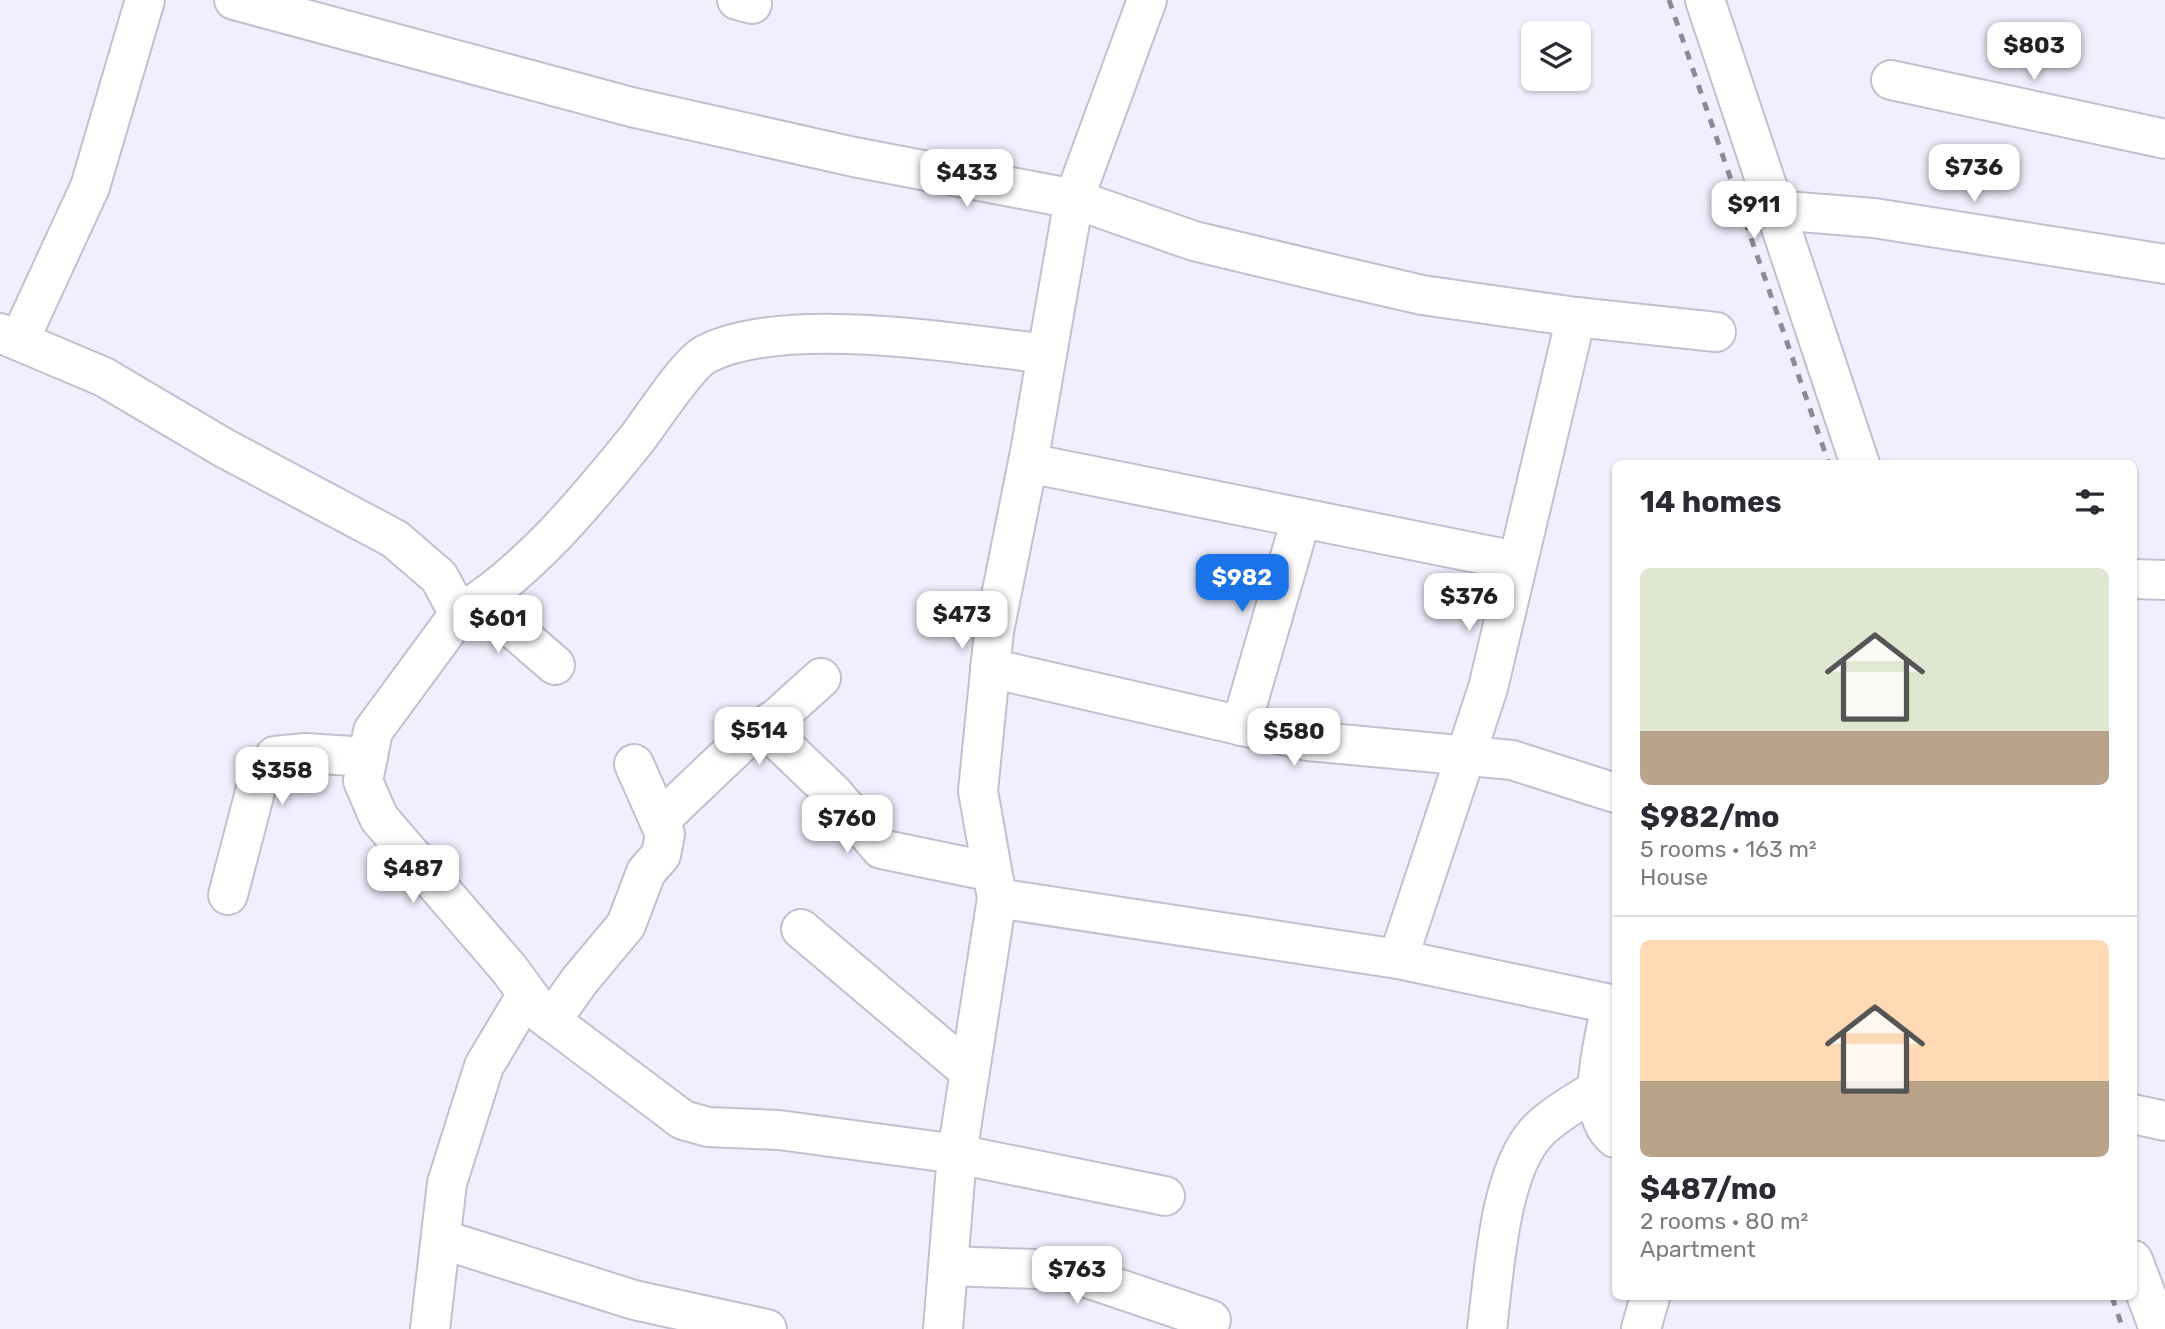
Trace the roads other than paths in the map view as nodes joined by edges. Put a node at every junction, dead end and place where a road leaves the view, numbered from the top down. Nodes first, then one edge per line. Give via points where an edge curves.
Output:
1 (145, 0) edge
2 (234, 0) edge
3 (1147, 0) edge
4 (1706, 0) edge
5 (1891, 80) dead end
6 (2165, 139) edge
7 (1074, 199) junction
8 (1775, 210) junction
9 (2165, 264) edge
10 (1576, 317) junction
11 (1716, 332) dead end
12 (9, 337) edge
13 (1047, 354) junction
14 (1859, 460) edge
15 (1028, 463) junction
16 (1301, 519) junction
17 (1516, 561) junction
18 (2137, 579) edge
19 (2165, 580) edge
20 (470, 607) junction
21 (555, 664) dead end
22 (990, 668) junction
23 (821, 678) dead end
24 (1241, 726) junction
25 (764, 727) junction
26 (1464, 755) junction
27 (368, 757) junction
28 (634, 764) dead end
29 (1612, 792) edge
30 (659, 821) junction
31 (994, 885) junction
32 (228, 895) dead end
33 (801, 929) dead end
34 (1398, 959) junction
35 (1612, 1004) edge
36 (539, 1008) junction
37 (1612, 1009) edge
38 (969, 1070) junction
39 (1597, 1089) junction
40 (2137, 1115) edge
41 (2165, 1121) edge
42 (1612, 1135) edge
43 (957, 1154) junction
44 (1165, 1196) dead end
45 (440, 1240) junction
46 (948, 1266) junction
47 (2137, 1271) edge
48 (1649, 1300) edge
49 (1211, 1320) dead end
50 (430, 1329) edge
51 (767, 1329) edge
52 (943, 1329) edge
53 (1487, 1329) edge
54 (1641, 1329) edge
55 (2159, 1329) edge

1 - 12 street via 90,187
2 - 7 street via 631,107 854,157
3 - 7 street
4 - 8 street
5 - 6 street
7 - 10 street via 1194,241 1340,276 1422,295
7 - 13 street
8 - 9 street via 1874,218
8 - 14 street
10 - 11 street
10 - 17 street
12 - 20 street via 104,377 224,448 395,539
13 - 15 street
13 - 20 street via 900,337 801,335 747,339 704,355 545,543
15 - 16 street
15 - 22 street
16 - 17 street
16 - 24 street
17 - 26 street via 1488,688
18 - 19 street
20 - 21 street
20 - 27 street via 373,731
22 - 24 street
22 - 31 street via 978,791
23 - 25 street
24 - 26 street via 1308,741
25 - 30 street via 744,740
25 - 31 street via 881,849
26 - 29 street via 1512,760
26 - 34 street
27 - 32 street via 275,756 256,788
27 - 36 street via 363,781 379,818
28 - 30 street
30 - 36 street via 665,834 661,855 646,872 626,925 580,980
31 - 34 street
31 - 38 street
33 - 38 street
34 - 35 street
36 - 43 street via 683,1120 709,1127 779,1130
36 - 45 street via 484,1066 447,1183
37 - 39 street
38 - 43 street
39 - 42 street via 1596,1102
39 - 53 street via 1537,1132 1521,1156 1502,1217
40 - 41 street
43 - 44 street
43 - 46 street
45 - 50 street
45 - 51 street via 634,1300
46 - 49 street via 1065,1270
46 - 52 street
47 - 55 street
48 - 54 street

